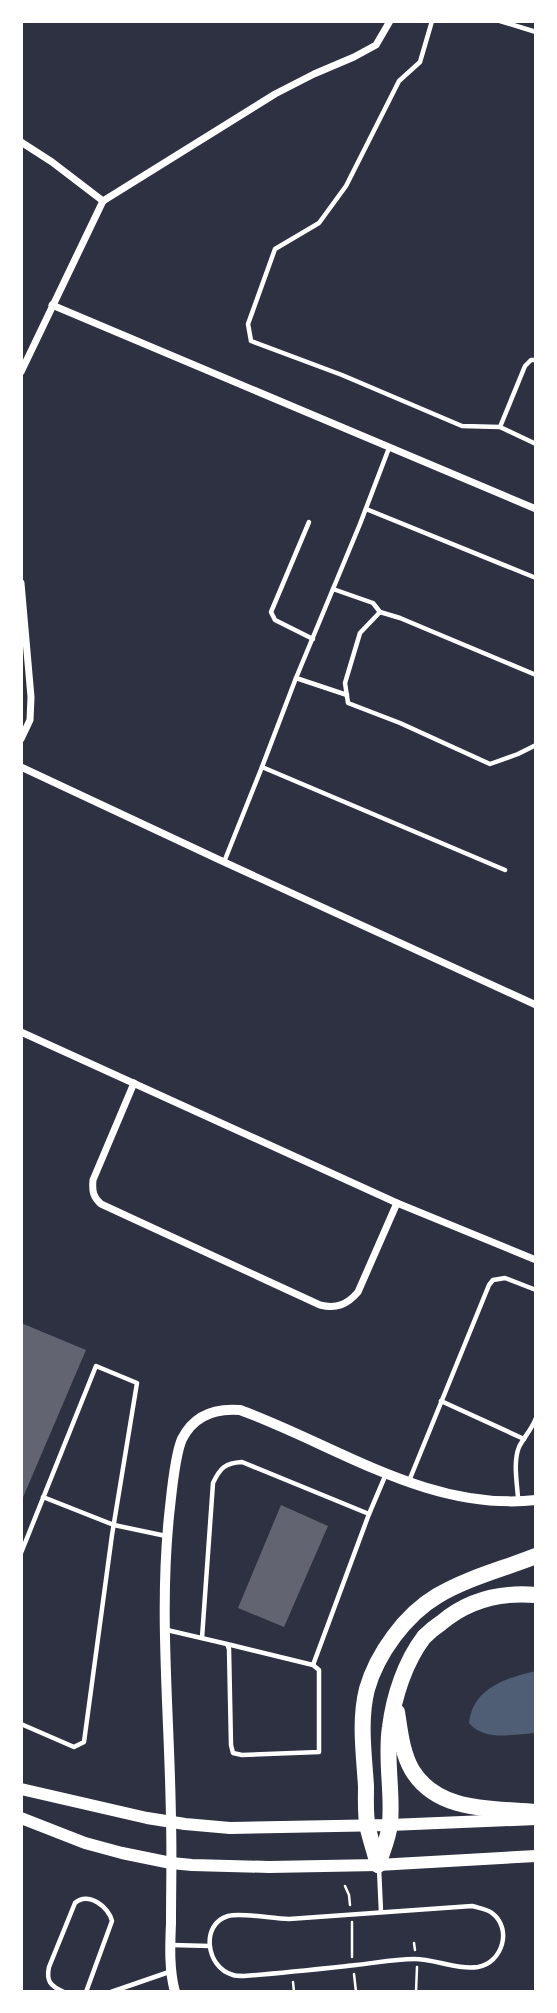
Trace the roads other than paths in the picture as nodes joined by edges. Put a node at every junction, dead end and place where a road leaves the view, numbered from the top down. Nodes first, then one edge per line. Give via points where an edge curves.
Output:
1 (390, 21) edge
2 (432, 21) edge
3 (500, 21) edge
4 (536, 32) edge
5 (21, 142) edge
6 (103, 201) junction
7 (52, 305) junction
8 (536, 360) edge
9 (21, 372) edge
10 (500, 427) junction
11 (536, 444) edge
12 (389, 448) junction
13 (366, 509) junction
14 (536, 509) edge
15 (309, 522) dead end
16 (536, 578) edge
17 (21, 583) edge
18 (333, 589) junction
19 (380, 611) junction
20 (313, 639) junction
21 (536, 675) edge
22 (296, 678) junction
23 (347, 695) junction
24 (21, 739) edge
25 (536, 745) edge
26 (21, 766) edge
27 (262, 767) junction
28 (224, 862) junction
29 (505, 870) dead end
30 (536, 1005) edge
31 (21, 1032) edge
32 (134, 1083) junction
33 (397, 1203) junction
34 (535, 1261) edge
35 (536, 1290) edge
36 (441, 1401) junction
37 (536, 1418) edge
38 (533, 1432) edge
39 (524, 1439) junction
40 (386, 1474) junction
41 (409, 1482) junction
42 (43, 1497) junction
43 (536, 1500) edge
44 (518, 1502) junction
45 (369, 1514) junction
46 (114, 1525) junction
47 (167, 1536) junction
48 (21, 1553) edge
49 (536, 1556) edge
50 (536, 1595) edge
51 (166, 1629) junction
52 (202, 1637) junction
53 (227, 1644) junction
54 (313, 1665) junction
55 (396, 1699) junction
56 (21, 1724) edge
57 (21, 1789) edge
58 (536, 1812) edge
59 (21, 1818) edge
60 (536, 1819) edge
61 (172, 1822) junction
62 (390, 1825) junction
63 (368, 1826) junction
64 (536, 1856) edge
65 (171, 1863) junction
66 (379, 1865) junction
67 (381, 1912) junction
68 (170, 1945) junction
69 (210, 1946) junction
70 (172, 1972) junction
71 (64, 1992) edge
72 (86, 1992) edge
73 (111, 1992) edge
74 (175, 1992) edge

1 - 6 street via 376,45 275,94
2 - 10 lane via 419,62 399,81 346,186 319,223 275,249 249,332 251,341 462,426
3 - 4 lane
5 - 6 street
6 - 7 street
7 - 9 street
7 - 12 street
8 - 10 lane via 525,366
10 - 11 lane
12 - 13 lane
12 - 14 street
13 - 16 lane
13 - 18 lane
15 - 20 lane via 271,612 275,620
17 - 24 street via 31,697 30,720
18 - 19 lane via 373,603
18 - 20 lane
19 - 21 lane
19 - 23 lane via 360,633 345,683
20 - 22 lane
22 - 23 lane
22 - 27 lane
23 - 25 lane via 348,703 491,764
26 - 28 street
27 - 28 lane
27 - 29 lane
28 - 30 street
31 - 32 street
32 - 33 street
32 - 33 street via 93,1180 95,1198 307,1299 328,1307 350,1301
33 - 34 street
35 - 36 lane via 505,1278 489,1285
36 - 39 lane
36 - 41 lane
37 - 38 lane
38 - 39 lane
39 - 44 lane via 516,1464
40 - 41 street
40 - 45 lane
40 - 47 street via 240,1410 214,1411 182,1439
41 - 44 street via 481,1500
42 - 46 lane
42 - 46 lane via 96,1366 137,1383
42 - 48 lane
43 - 44 street
45 - 52 lane via 242,1462 219,1470 213,1483
45 - 54 lane
46 - 47 lane
46 - 56 lane via 84,1742 75,1747
47 - 51 street
49 - 63 highway via 435,1597 386,1648 375,1668 364,1709
50 - 55 highway via 486,1598 445,1619 425,1636
51 - 52 lane
51 - 61 street
52 - 53 lane
53 - 54 lane
53 - 54 lane via 233,1753 319,1752 319,1670
55 - 58 highway via 412,1770 431,1790 469,1806
55 - 62 highway via 389,1730
57 - 61 main road
59 - 65 main road via 85,1843
60 - 62 main road
61 - 63 main road via 230,1828
61 - 65 street
62 - 63 main road
62 - 66 highway
63 - 66 highway
64 - 66 main road
65 - 66 main road
65 - 68 street
66 - 67 lane
67 - 69 lane via 274,1919 229,1915 212,1930
67 - 69 lane via 484,1909 499,1920 503,1943 491,1962 480,1967 416,1959 244,1976 222,1970
68 - 69 lane
68 - 70 street
70 - 73 lane
70 - 74 street
71 - 72 lane via 47,1977 79,1898 101,1904 112,1922

